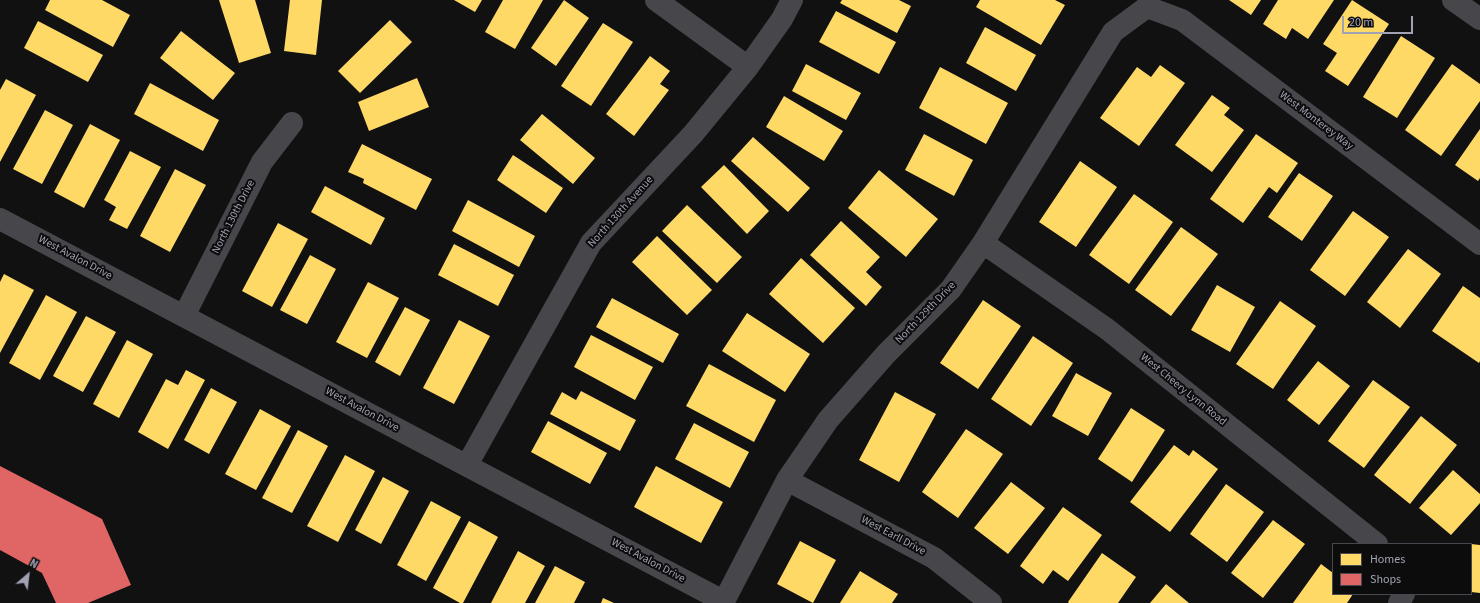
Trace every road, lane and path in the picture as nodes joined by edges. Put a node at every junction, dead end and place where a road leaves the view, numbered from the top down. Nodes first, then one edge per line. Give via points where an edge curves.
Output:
1 (656, 0) edge
2 (792, 0) edge
3 (1453, 0) edge
4 (1147, 7) joint
5 (1480, 19) edge
6 (748, 67) junction
7 (292, 123) dead end
8 (0, 219) edge
9 (983, 243) junction
10 (1480, 244) edge
11 (184, 316) junction
12 (467, 465) junction
13 (787, 480) junction
14 (1376, 543) edge
15 (723, 602) edge
16 (991, 603) edge

1 - 6 street
2 - 6 street, North 130th Avenue via 782,19
3 - 5 street
4 - 9 street, North 129th Drive via 1113,32
4 - 10 street, West Monterey Way via 1182,20
6 - 12 street, North 130th Avenue via 693,134 591,243
7 - 11 street, North 130th Drive via 262,162
8 - 11 street, West Avalon Drive
9 - 13 street, North 129th Drive via 951,289 886,354 828,420
9 - 14 street, West Cheery Lynn Road via 1107,329
11 - 12 street, West Avalon Drive
12 - 15 street, West Avalon Drive
13 - 15 street, North 129th Drive
13 - 16 street, West Earll Drive via 934,558

